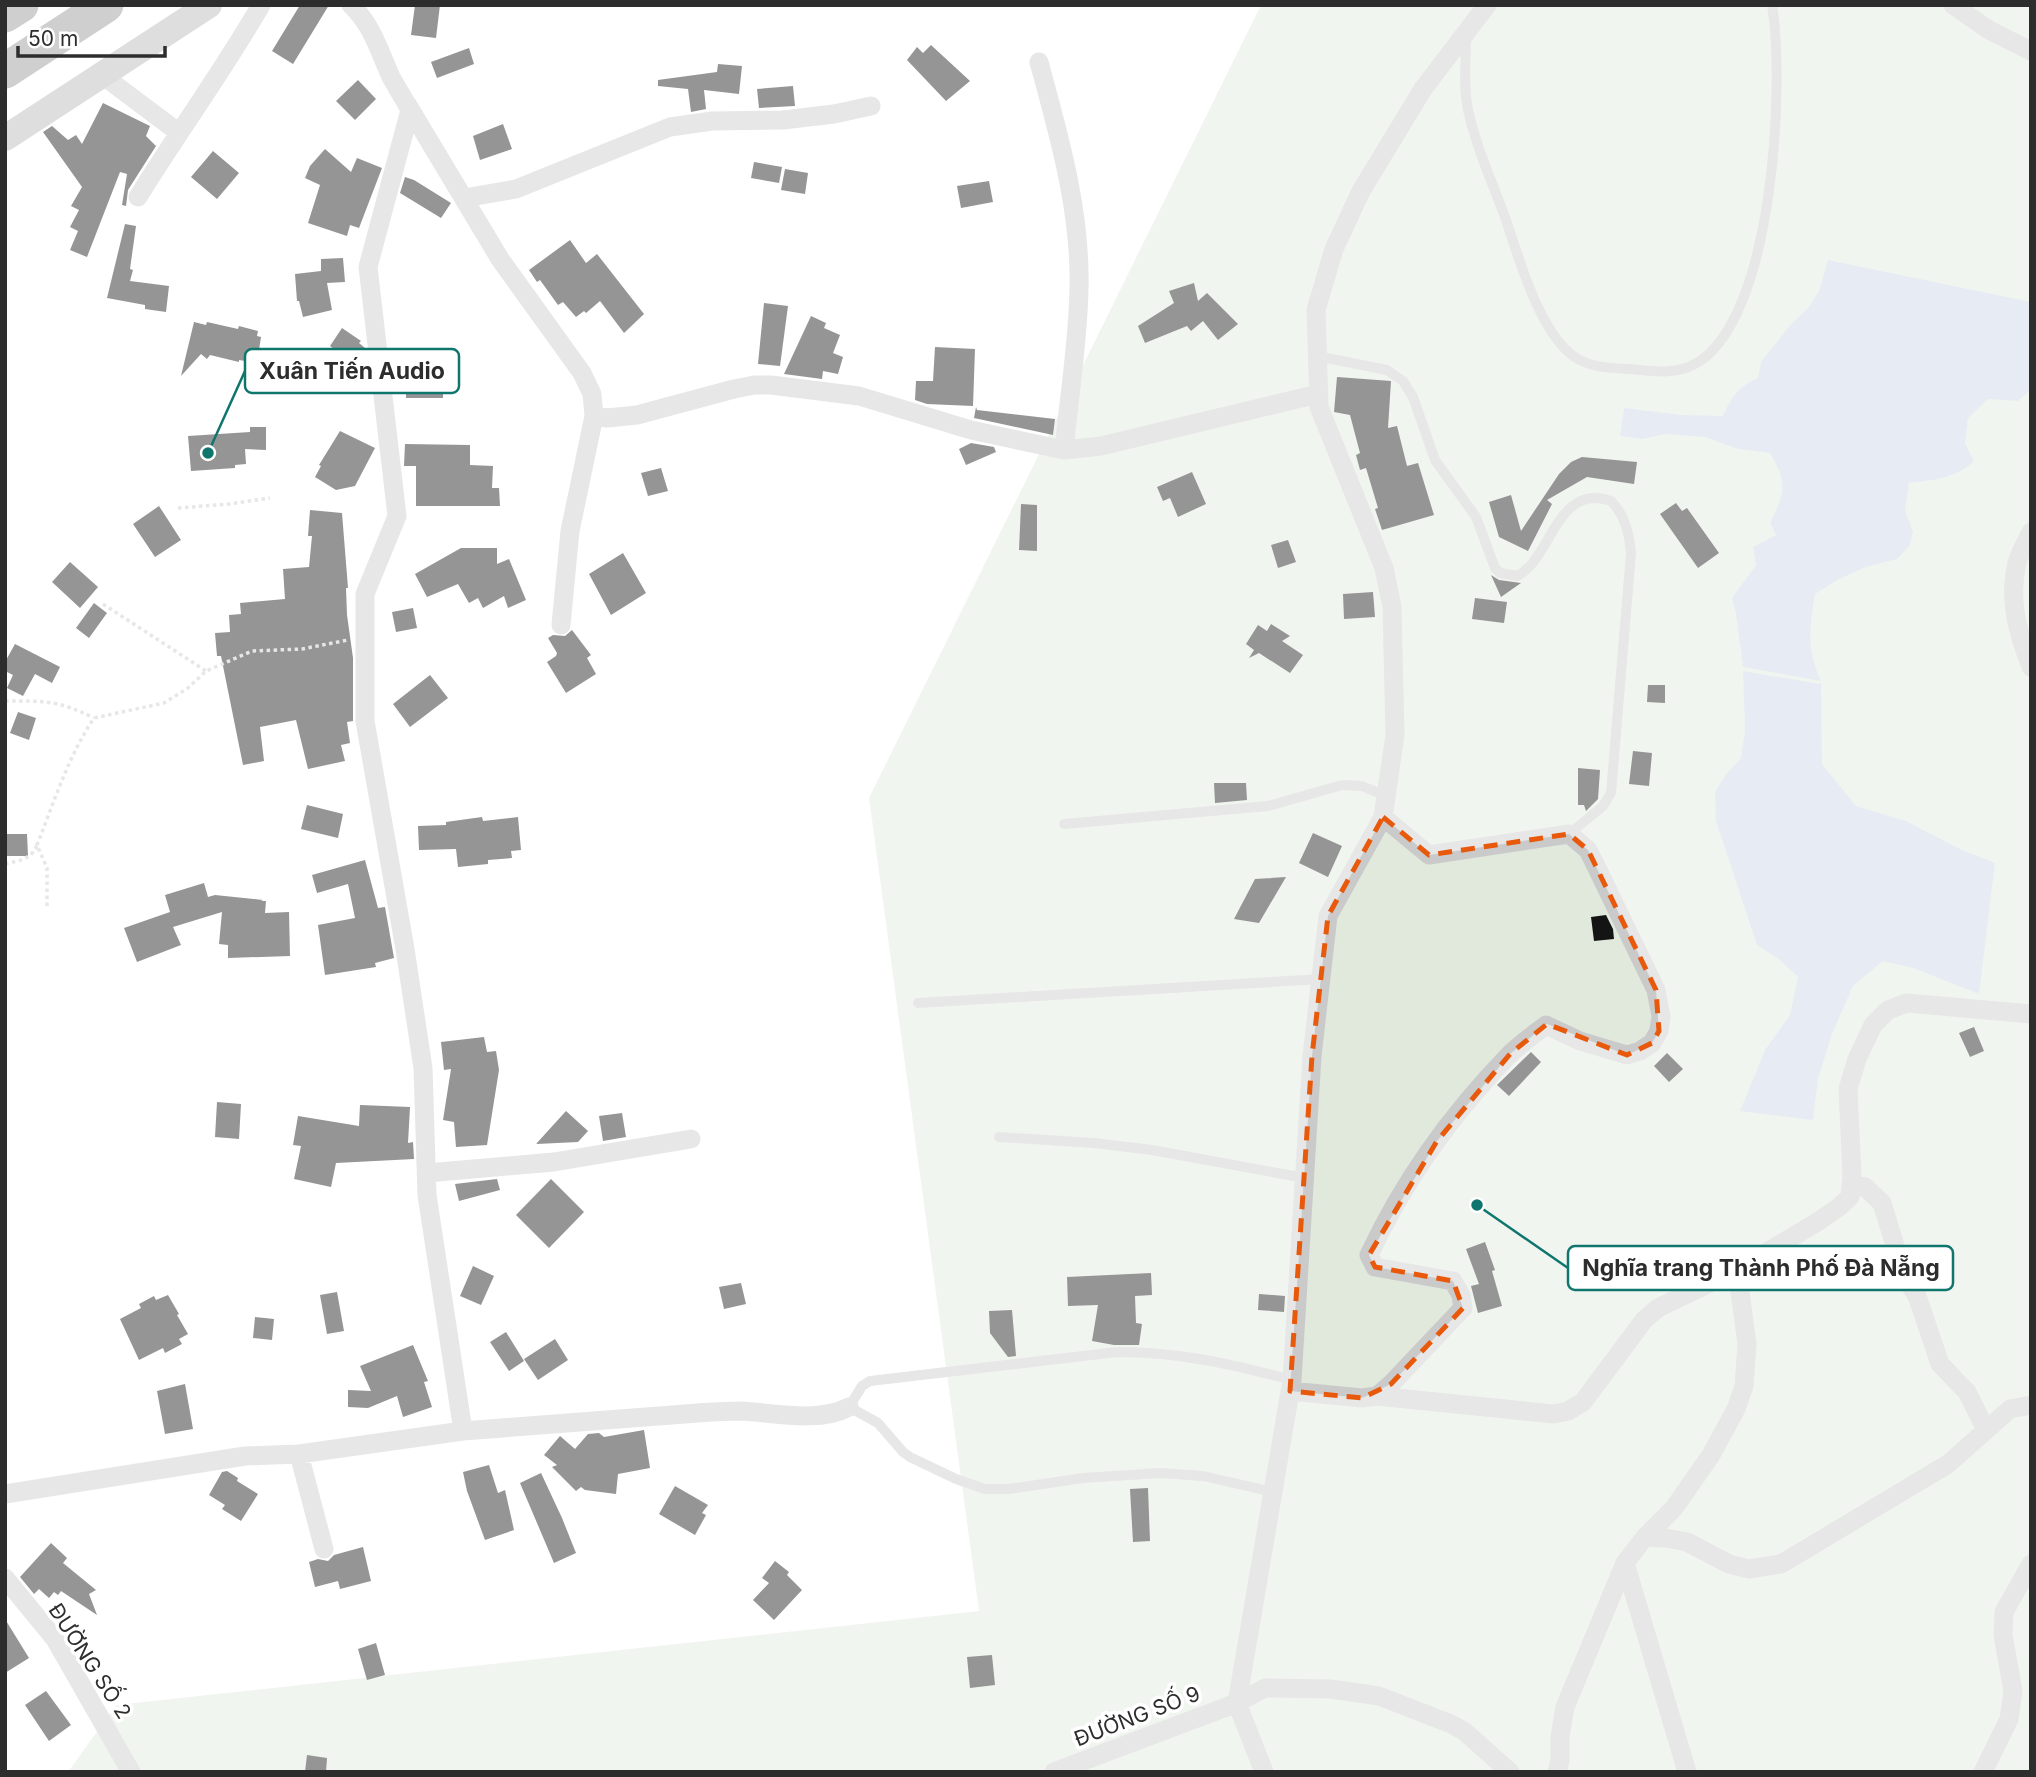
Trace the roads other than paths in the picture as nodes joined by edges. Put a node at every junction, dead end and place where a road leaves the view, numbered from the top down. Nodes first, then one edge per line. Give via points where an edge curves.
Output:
1 (21, 5) edge
2 (106, 5) edge
3 (209, 5) edge
4 (261, 5) edge
5 (351, 5) edge
6 (1487, 5) edge
7 (1772, 5) edge
8 (1953, 5) edge
9 (5, 15) edge
10 (1466, 33) junction
11 (2031, 51) edge
12 (1039, 62) dead end
13 (5, 71) edge
14 (102, 75) junction
15 (391, 76) junction
16 (871, 106) dead end
17 (178, 132) junction
18 (5, 138) edge
19 (138, 197) dead end
20 (464, 198) junction
21 (1317, 356) junction
22 (1318, 394) junction
23 (594, 416) junction
24 (1064, 450) junction
25 (2031, 532) edge
26 (561, 625) dead end
27 (2031, 667) edge
28 (1386, 796) junction
29 (1383, 817) junction
30 (1064, 824) dead end
31 (1569, 834) junction
32 (1321, 979) junction
33 (918, 1003) dead end
34 (2031, 1014) edge
35 (999, 1138) dead end
36 (691, 1139) dead end
37 (426, 1173) junction
38 (1305, 1178) junction
39 (1851, 1185) junction
40 (1737, 1270) junction
41 (1291, 1385) junction
42 (1377, 1395) junction
43 (2031, 1405) edge
44 (849, 1407) junction
45 (1985, 1428) junction
46 (463, 1431) junction
47 (299, 1454) junction
48 (1273, 1492) junction
49 (5, 1494) edge
50 (1645, 1537) junction
51 (324, 1549) dead end
52 (1625, 1563) junction
53 (2031, 1564) edge
54 (5, 1578) edge
55 (1237, 1703) junction
56 (131, 1772) edge
57 (1054, 1772) edge
58 (1264, 1772) edge
59 (1510, 1772) edge
60 (1557, 1772) edge
61 (1687, 1772) edge
62 (1983, 1772) edge

1 - 9 highway
2 - 13 highway
3 - 14 main road
4 - 17 street via 229,61
5 - 15 street via 375,36
6 - 10 street
7 - 10 lane via 1778,86 1773,154 1752,273 1734,321 1716,347 1693,365 1669,372 1598,367 1577,359 1545,321 1528,285 1470,115
8 - 11 street
10 - 21 street via 1423,89 1361,191 1334,249 1316,310
12 - 24 street via 1070,189 1079,289
14 - 17 street
14 - 18 main road
15 - 20 street
15 - 37 street via 410,110 368,267 397,516 365,594 365,721 423,1068
16 - 20 street via 783,120 670,127 516,189
17 - 19 street
20 - 23 street via 500,259 582,373 592,394
21 - 22 street
21 - 31 lane via 1387,370 1403,381 1435,460 1476,517 1500,573 1511,577 1524,573 1557,524 1584,500 1611,501 1623,518 1631,553 1611,793 1603,806
22 - 24 street via 1101,446
22 - 28 street via 1319,407 1384,568 1392,607 1395,735
23 - 24 street via 637,415 734,389 771,385 859,396 971,430
23 - 26 street via 570,531
25 - 27 street via 2017,562 2014,596 2017,629
28 - 29 street
28 - 30 lane via 1362,786 1342,785 1268,806
29 - 31 street via 1429,855
29 - 32 street via 1328,916
31 - 42 street via 1588,850 1656,990 1659,1031 1652,1043 1627,1055 1546,1026 1510,1054 1437,1141 1386,1220 1370,1255 1375,1267 1453,1281 1463,1308
32 - 33 lane
32 - 38 street
34 - 39 street via 1907,1003 1888,1010 1873,1025 1848,1089
35 - 38 lane via 1152,1150
36 - 37 street via 554,1162
37 - 46 street
38 - 41 street
39 - 40 street via 1850,1197 1839,1207
39 - 45 street via 1865,1187 1882,1203 1904,1275 1917,1297 1940,1364 1967,1392
40 - 42 street via 1651,1314 1583,1402 1568,1411 1554,1414
40 - 50 street via 1747,1343 1744,1386 1711,1455 1674,1508
41 - 42 street via 1362,1398
41 - 44 lane via 1195,1357 1116,1352 870,1381
41 - 48 street
43 - 45 street via 2010,1409
44 - 46 street via 831,1414 737,1411
44 - 48 lane via 878,1423 910,1457 985,1489 1160,1473 1203,1476
45 - 50 street via 1948,1464 1782,1564 1749,1569 1687,1542
46 - 47 street
47 - 49 street via 245,1456
47 - 51 street
48 - 55 street
50 - 52 street
52 - 60 street via 1565,1707
52 - 61 street
53 - 62 street via 2004,1612 2011,1710
54 - 56 street, ĐƯỜNG SỐ 2 via 55,1639
55 - 57 street, ĐƯỜNG SỐ 9
55 - 58 street
55 - 59 street, ĐƯỜNG SỐ 9 via 1265,1688 1331,1689 1379,1696 1457,1728

